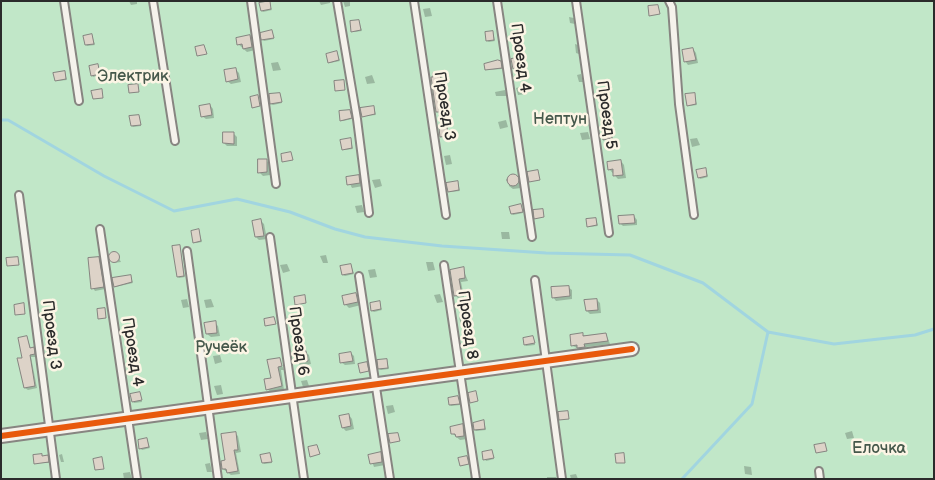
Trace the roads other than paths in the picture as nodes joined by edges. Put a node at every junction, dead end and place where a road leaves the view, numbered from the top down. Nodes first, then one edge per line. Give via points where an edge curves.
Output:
1 (64, 1) edge
2 (153, 1) edge
3 (251, 1) edge
4 (337, 1) edge
5 (414, 1) edge
6 (498, 1) edge
7 (576, 1) edge
8 (669, 1) edge
9 (79, 101) dead end
10 (176, 141) dead end
11 (276, 184) dead end
12 (19, 195) dead end
13 (369, 213) dead end
14 (694, 214) dead end
15 (446, 215) dead end
16 (100, 229) dead end
17 (609, 233) dead end
18 (270, 236) dead end
19 (532, 237) dead end
20 (187, 250) dead end
21 (444, 265) dead end
22 (359, 276) dead end
23 (535, 280) dead end
24 (632, 349) dead end
25 (545, 361) junction
26 (460, 373) junction
27 (375, 385) junction
28 (292, 396) junction
29 (208, 408) junction
30 (128, 419) junction
31 (50, 430) junction
32 (1, 436) edge
33 (818, 471) dead end
34 (56, 479) edge
35 (137, 479) edge
36 (218, 479) edge
37 (304, 479) edge
38 (390, 479) edge
39 (476, 479) edge
40 (562, 479) edge
41 (820, 479) edge

1 - 9 lane
2 - 10 lane
3 - 11 lane
4 - 13 lane
5 - 15 lane, Проезд 3
6 - 19 lane, Проезд 4
7 - 17 lane, Проезд 5
8 - 14 lane
12 - 31 lane, Проезд 3
16 - 30 lane, Проезд 4
18 - 28 lane, Проезд 6
20 - 29 lane
21 - 26 lane, Проезд 8
22 - 27 lane
23 - 25 lane
24 - 25 street
25 - 26 street
25 - 40 lane
26 - 27 street
26 - 39 lane, Проезд 8
27 - 28 street
27 - 38 lane
28 - 29 street
28 - 37 lane, Проезд 6
29 - 30 street
29 - 36 lane
30 - 31 street
30 - 35 lane, Проезд 4
31 - 32 street
31 - 34 lane, Проезд 3
33 - 41 lane

